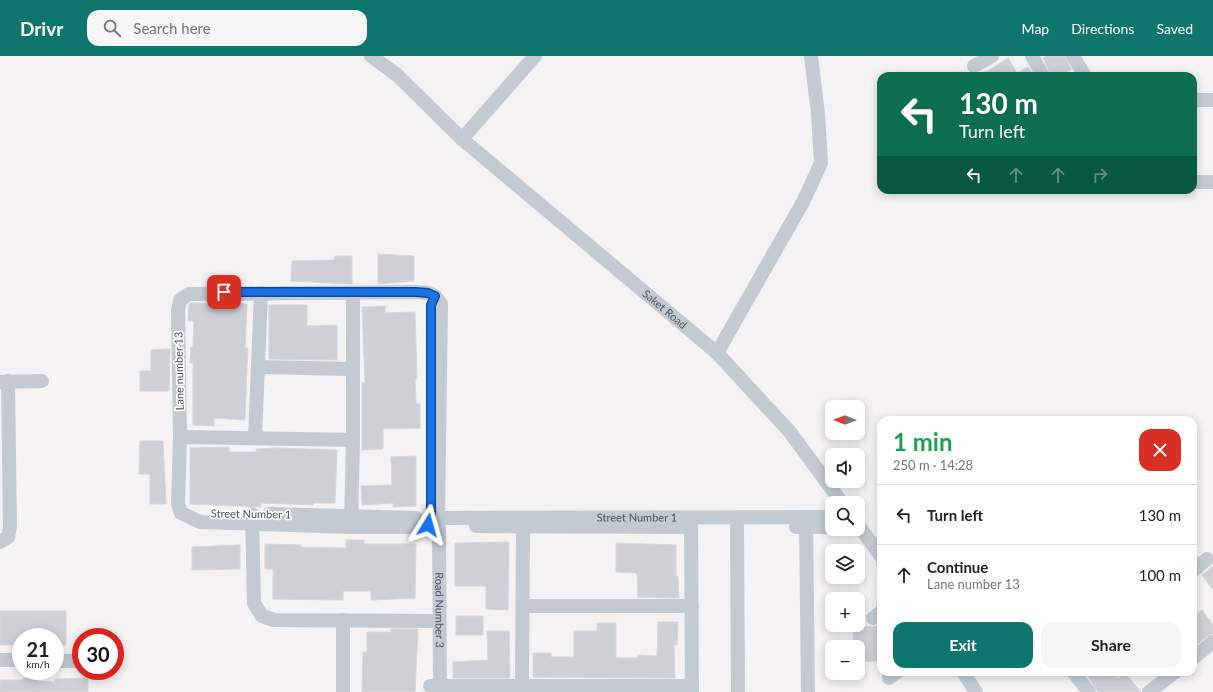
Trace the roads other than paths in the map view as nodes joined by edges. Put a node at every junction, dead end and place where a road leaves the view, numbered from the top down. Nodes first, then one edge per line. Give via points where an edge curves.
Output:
1 (371, 56) edge
2 (811, 56) edge
3 (992, 56) edge
4 (1032, 56) edge
5 (1073, 56) edge
6 (528, 59) edge
7 (974, 66) dead end
8 (1041, 72) edge
9 (1083, 72) edge
10 (1197, 100) edge
11 (1213, 100) edge
12 (462, 139) junction
13 (1197, 182) edge
14 (1213, 182) edge
15 (261, 293) junction
16 (353, 293) junction
17 (717, 353) junction
18 (258, 367) junction
19 (353, 369) junction
20 (42, 381) dead end
21 (4, 382) edge
22 (180, 437) junction
23 (255, 438) junction
24 (353, 440) junction
25 (4, 463) edge
26 (837, 496) edge
27 (192, 518) joint
28 (252, 518) junction
29 (825, 518) edge
30 (351, 521) junction
31 (435, 522) junction
32 (691, 522) junction
33 (806, 522) junction
34 (825, 526) edge
35 (737, 527) junction
36 (523, 528) junction
37 (865, 535) edge
38 (0, 542) edge
39 (877, 551) edge
40 (1207, 559) dead end
41 (1197, 568) edge
42 (523, 606) junction
43 (692, 606) junction
44 (343, 620) junction
45 (431, 621) junction
46 (1213, 642) edge
47 (1197, 655) edge
48 (0, 660) edge
49 (12, 660) edge
50 (966, 676) edge
51 (1076, 676) edge
52 (1160, 676) edge
53 (522, 685) junction
54 (435, 689) edge
55 (692, 689) edge
56 (343, 692) edge
57 (738, 692) edge
58 (808, 692) edge
59 (976, 692) edge
60 (1089, 692) edge
61 (1149, 692) edge

1 - 12 street, Saket Road via 397,75
2 - 17 street via 821,163 803,202
3 - 7 street
4 - 8 street
5 - 9 street
6 - 12 street
10 - 11 street
12 - 17 street, Saket Road
13 - 14 street
15 - 16 street
15 - 18 street
15 - 22 street, Lane number 13 via 189,294 180,300
16 - 19 street
16 - 31 street, Road Number 3 via 416,292 435,296 431,305
17 - 26 street, Saket Road via 790,432
18 - 19 street
18 - 23 street
19 - 24 street
20 - 21 street
21 - 25 street
22 - 23 street
22 - 27 street, Lane number 13 via 178,504 181,513
23 - 24 street
24 - 30 street
25 - 38 street via 10,527 8,537
27 - 28 street, Street Number 1 via 200,522
28 - 30 street, Street Number 1
28 - 44 street via 254,603 262,616 274,620
29 - 33 street, Street Number 1
30 - 31 street, Street Number 1
31 - 32 street, Street Number 1
31 - 36 street, Street Number 1
31 - 45 street, Road Number 3
31 - 54 street, Road Number 3
32 - 33 street, Street Number 1
32 - 35 street, Street Number 1
32 - 36 street, Street Number 1
32 - 43 street
33 - 34 street, Street Number 1
33 - 35 street, Street Number 1
33 - 58 street
35 - 57 street
36 - 42 street
37 - 39 street
40 - 41 street
42 - 43 street
42 - 53 street
43 - 55 street
44 - 45 street
44 - 56 street
45 - 54 street, Road Number 3
46 - 47 street
48 - 49 street
50 - 59 street
51 - 60 street
52 - 61 street
53 - 54 street
53 - 55 street

